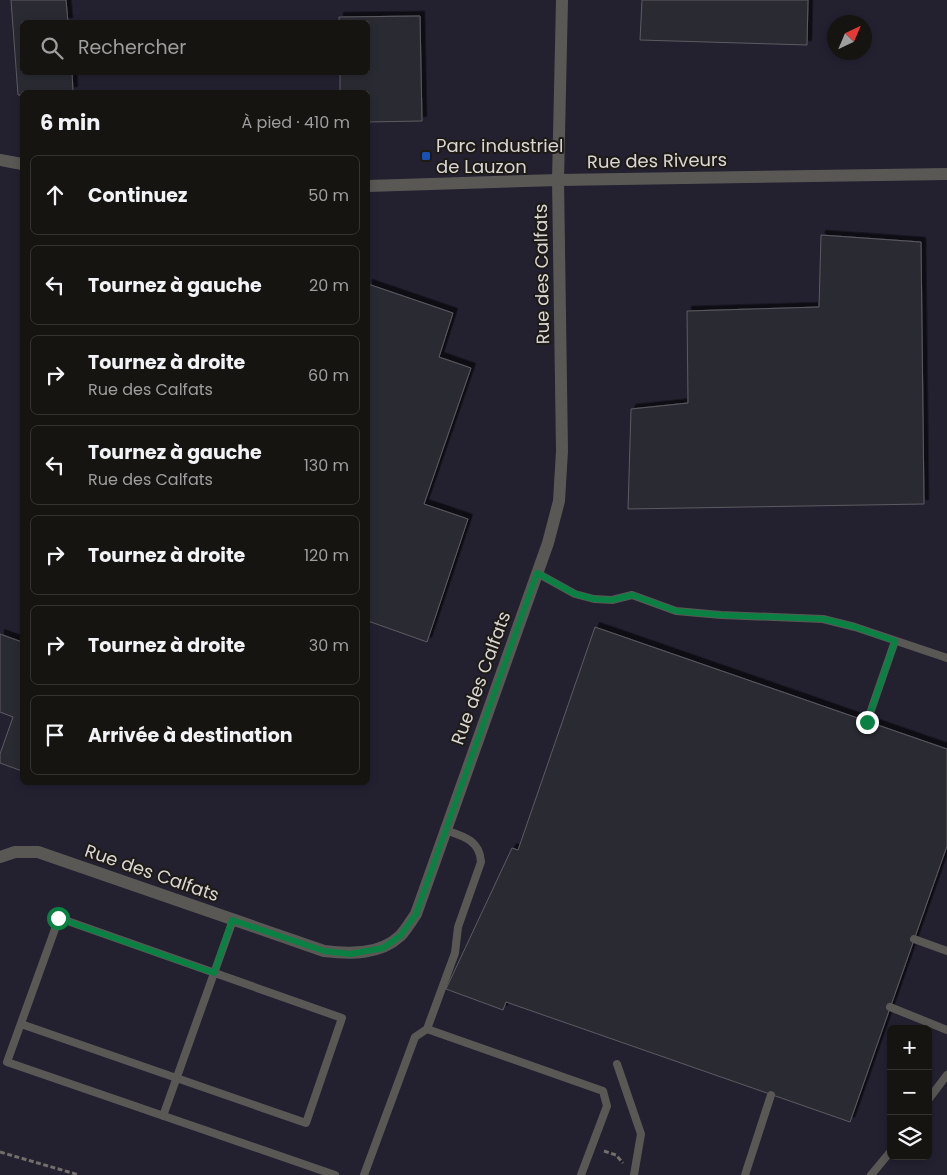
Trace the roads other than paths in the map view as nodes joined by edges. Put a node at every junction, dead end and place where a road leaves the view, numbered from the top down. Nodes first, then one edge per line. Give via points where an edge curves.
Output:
1 (562, 0) edge
2 (0, 160) edge
3 (20, 164) edge
4 (947, 174) edge
5 (558, 180) junction
6 (370, 186) edge
7 (537, 573) junction
8 (895, 641) junction
9 (947, 658) edge
10 (867, 722) dead end
11 (445, 830) junction
12 (0, 857) edge
13 (232, 920) junction
14 (914, 939) dead end
15 (947, 951) edge
16 (214, 973) junction
17 (890, 1008) dead end
18 (21, 1024) junction
19 (428, 1029) junction
20 (947, 1030) edge
21 (617, 1064) dead end
22 (947, 1075) edge
23 (176, 1078) junction
24 (771, 1095) dead end
25 (932, 1095) edge
26 (163, 1116) junction
27 (887, 1156) edge
28 (335, 1175) edge
29 (364, 1175) edge
30 (581, 1175) edge
31 (634, 1175) edge
32 (745, 1175) edge
33 (871, 1175) edge

1 - 5 street, Rue des Calfats
2 - 3 street
4 - 5 street, Rue des Riveurs
5 - 6 street, Rue des Riveurs
5 - 7 street, Rue des Calfats via 562,451 559,501
7 - 8 lane via 575,594 594,599 612,600 632,595 676,611 823,619
7 - 11 street, Rue des Calfats
8 - 9 lane
8 - 10 lane
11 - 13 street, Rue des Calfats via 416,914 400,936 383,948 350,954 324,951
11 - 19 lane via 475,844 481,862 458,927 455,953
12 - 13 street, Rue des Calfats via 15,852 38,852
13 - 16 lane
14 - 15 lane
16 - 18 lane via 58,918
16 - 23 lane
16 - 23 lane via 342,1018 306,1123
17 - 20 lane
18 - 23 lane
18 - 26 lane via 7,1062
19 - 29 lane via 415,1037
19 - 30 lane via 603,1091 607,1106
21 - 31 lane via 641,1134
22 - 25 lane
23 - 26 lane
24 - 32 lane
26 - 28 lane
27 - 33 lane

